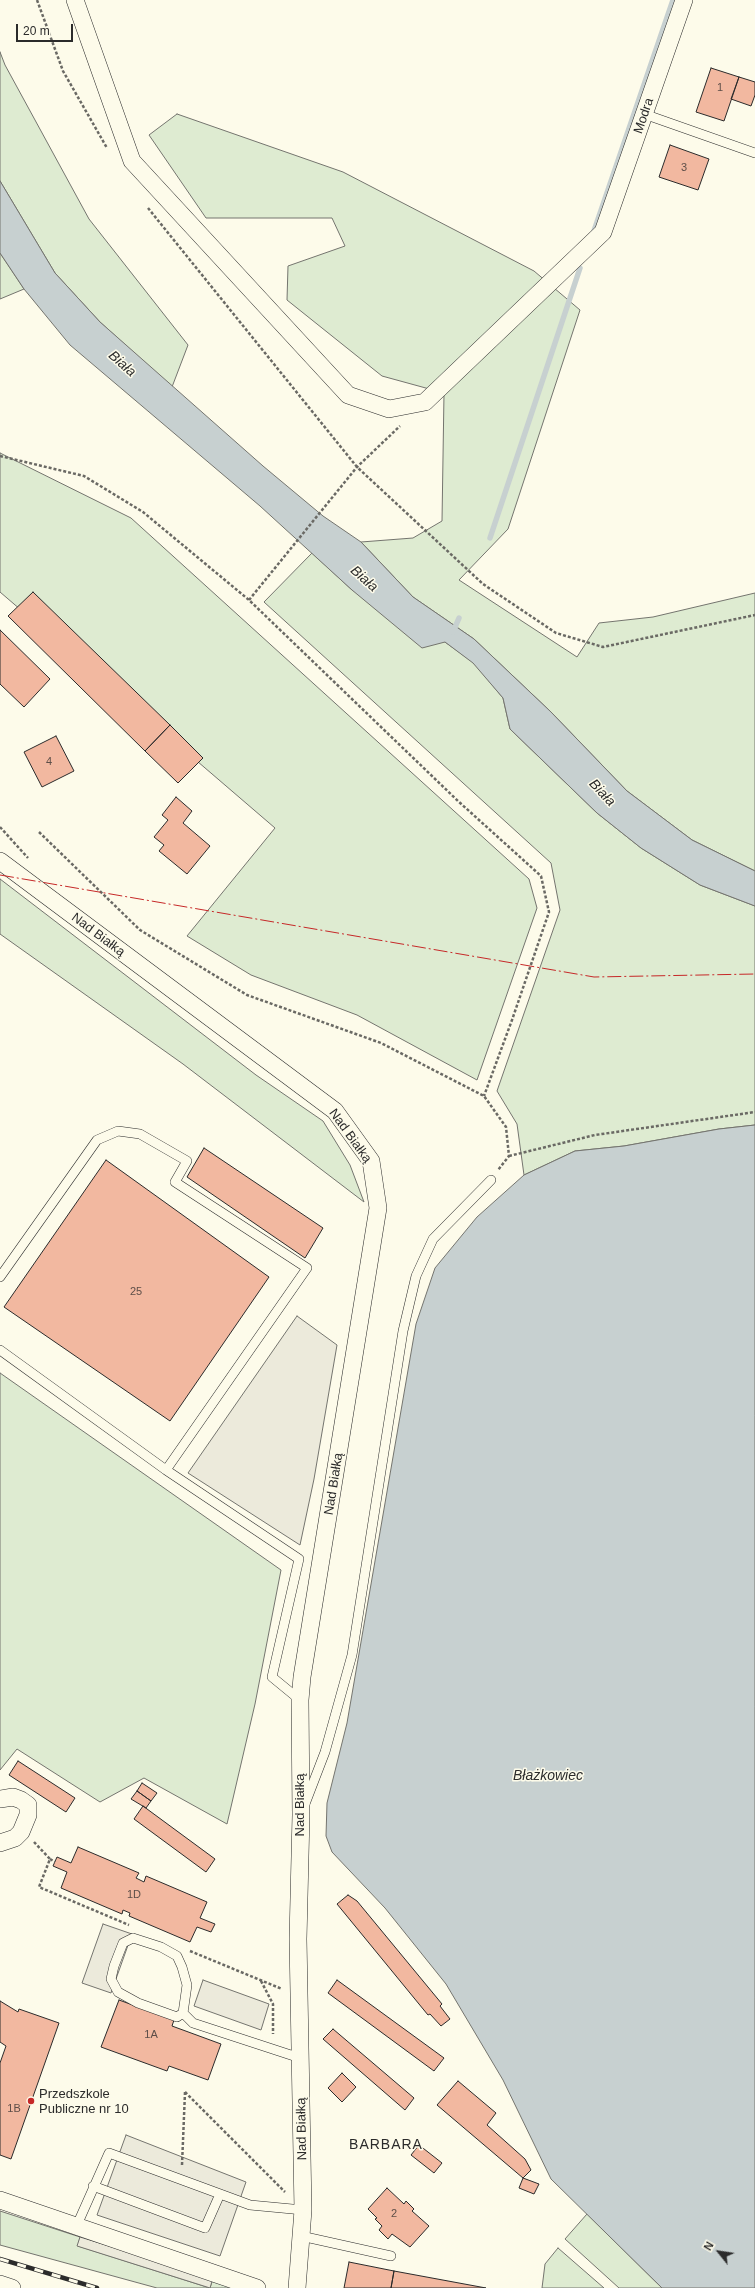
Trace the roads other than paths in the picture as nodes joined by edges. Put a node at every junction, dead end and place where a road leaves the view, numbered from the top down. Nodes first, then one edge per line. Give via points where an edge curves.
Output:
1 (76, 0) edge
2 (684, 0) edge
3 (644, 114) junction
4 (755, 153) edge
5 (0, 861) edge
6 (491, 1180) road end
7 (0, 1277) edge
8 (0, 1350) edge
9 (166, 1470) junction
10 (300, 1700) junction
11 (0, 1799) edge
12 (301, 1815) junction
13 (0, 1843) edge
14 (183, 2013) junction
15 (300, 2058) junction
16 (93, 2186) junction
17 (220, 2194) junction
18 (0, 2200) edge
19 (297, 2210) junction
20 (77, 2225) junction
21 (301, 2236) junction
22 (391, 2256) dead end
23 (0, 2284) edge
24 (12, 2288) edge
25 (258, 2288) edge
26 (296, 2288) edge

1 - 3 street, Modra via 132,161 348,395 389,409 425,402 603,232
2 - 3 street, Modra
3 - 4 lane
5 - 10 street, Nad Białką via 335,1112 371,1160 378,1208
6 - 12 lane via 433,1239 416,1276 403,1331 352,1655 325,1752
7 - 9 lane via 97,1140 118,1131 140,1134 187,1161 175,1182 307,1268
8 - 9 lane
9 - 10 lane via 299,1559 272,1677
10 - 12 street, Nad Białką
11 - 13 street via 13,1797 28,1805 28,1815 21,1832 15,1838
12 - 15 street, Nad Białką via 298,1939
14 - 14 lane via 187,1985 177,1956 161,1947 133,1938 123,1943 111,1979 118,1992 138,2003 177,2017
14 - 15 lane via 192,2023
15 - 19 street, Nad Białką
16 - 17 lane via 108,2153
16 - 17 lane via 205,2228
16 - 20 lane
17 - 19 lane via 250,2205
18 - 20 street
19 - 21 street, Nad Białką
20 - 25 street
21 - 22 lane
21 - 26 street, Nad Białką
23 - 24 street

